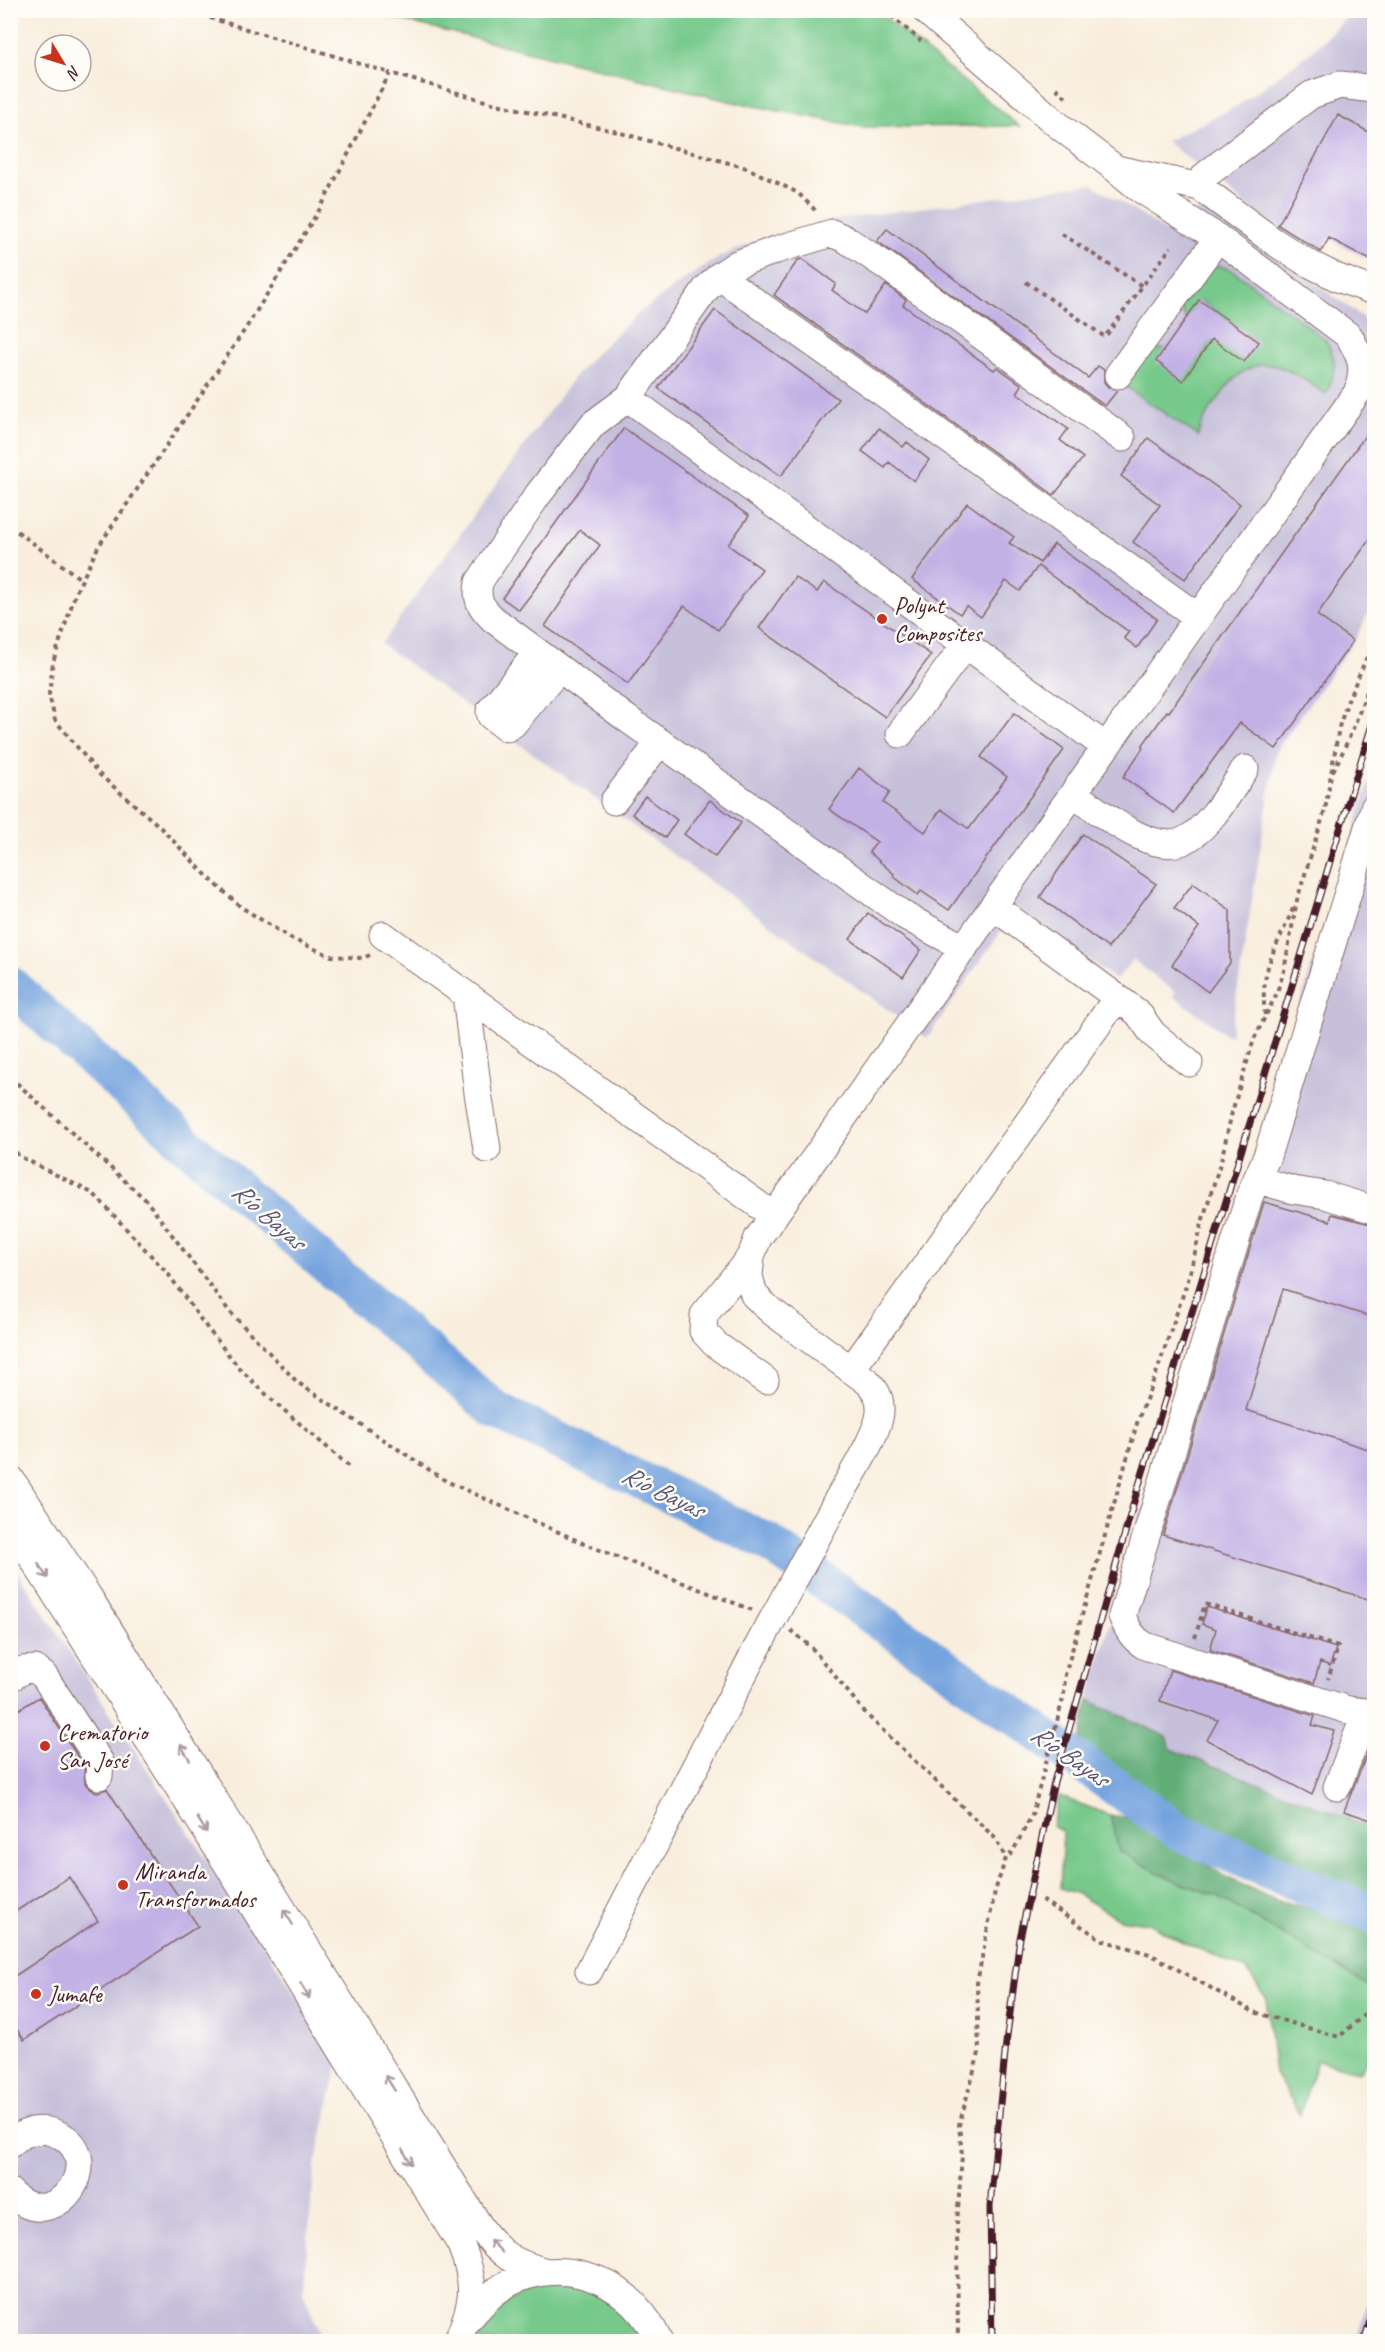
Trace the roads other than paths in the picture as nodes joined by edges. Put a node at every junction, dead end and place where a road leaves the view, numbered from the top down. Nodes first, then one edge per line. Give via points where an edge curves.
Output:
1 (925, 10) edge
2 (1374, 89) edge
3 (1116, 169) junction
4 (1196, 186) junction
5 (1218, 238) junction
6 (719, 276) junction
7 (1374, 291) edge
8 (1118, 375) dead end
9 (628, 398) junction
10 (1122, 438) dead end
11 (1198, 617) junction
12 (965, 645) junction
13 (537, 653) junction
14 (559, 669) junction
15 (900, 734) dead end
16 (660, 742) junction
17 (1106, 747) junction
18 (1245, 769) dead end
19 (1073, 794) junction
20 (614, 801) dead end
21 (1374, 808) edge
22 (993, 906) junction
23 (389, 939) road end
24 (964, 948) junction
25 (466, 995) junction
26 (1117, 998) junction
27 (1189, 1063) dead end
28 (487, 1149) dead end
29 (1258, 1180) junction
30 (1374, 1210) edge
31 (774, 1216) junction
32 (751, 1256) junction
33 (851, 1370) junction
34 (765, 1380) dead end
35 (10, 1478) edge
36 (10, 1523) edge
37 (10, 1678) edge
38 (1370, 1713) edge
39 (99, 1776) dead end
40 (1337, 1787) dead end
41 (589, 1971) dead end
42 (10, 2116) edge
43 (36, 2130) junction
44 (10, 2144) edge
45 (10, 2192) edge
46 (547, 2272) junction
47 (460, 2333) edge
48 (659, 2342) edge

1 - 3 street via 1058,125
2 - 4 street via 1341,85 1311,95
3 - 4 street
3 - 5 street via 1160,213
4 - 7 street via 1306,262
5 - 8 street
5 - 11 street via 1349,336 1361,357 1364,375 1358,393
6 - 9 street
6 - 10 street via 737,264 832,233 886,266
6 - 11 street
9 - 12 street
9 - 13 street via 592,424 537,495 479,582 477,597 483,609
11 - 17 street
12 - 15 street
12 - 17 street
13 - 14 street
13 - 14 street via 490,711 507,728
14 - 16 street
16 - 20 street
16 - 24 street via 905,916
17 - 19 street
18 - 19 street via 1199,830 1184,841 1167,845 1147,840
19 - 22 street
21 - 29 street
22 - 24 street
22 - 26 street
23 - 25 street
24 - 31 street
25 - 28 street
25 - 31 street
26 - 27 street via 1137,1013 1153,1035
26 - 33 street
29 - 30 street
29 - 38 street via 1249,1197 1122,1616 1128,1632 1145,1646 1337,1707
31 - 32 street
32 - 33 street via 749,1276 754,1295
32 - 34 street via 704,1315 704,1331 715,1344
33 - 41 street, bridge via 878,1394 881,1413 876,1429
46 -> 35 street via 506,2257 480,2227 88,1596
36 -> 47 street via 461,2245 472,2298
37 - 39 street via 23,1670 35,1669 44,1676 100,1762
38 - 40 street
42 - 43 street
43 - 44 street
43 - 45 street via 58,2133 68,2140 78,2160 76,2184 69,2194 48,2206 22,2202
46 - 47 street via 514,2280 485,2299
46 - 48 street via 589,2276 609,2284 642,2310

